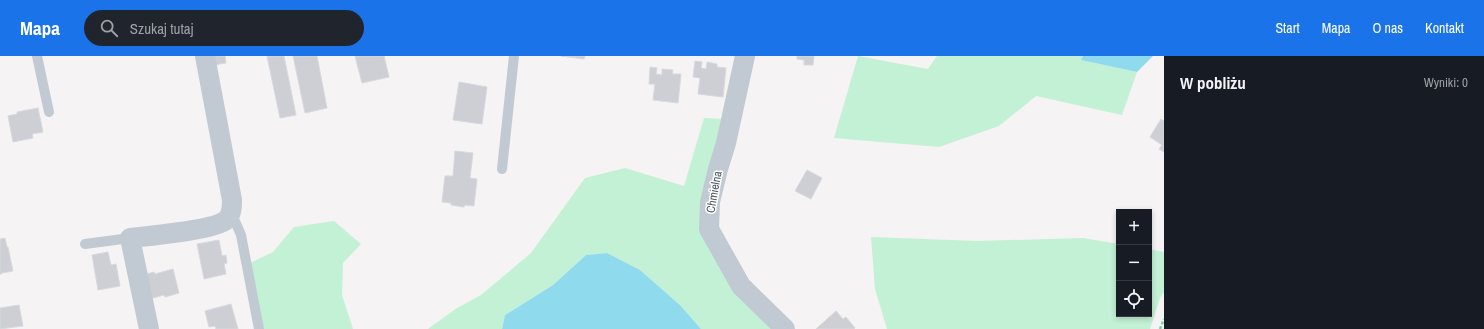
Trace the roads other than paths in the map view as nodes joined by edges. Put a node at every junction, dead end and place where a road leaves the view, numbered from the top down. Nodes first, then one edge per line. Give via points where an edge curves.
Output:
1 (37, 56) edge
2 (205, 56) edge
3 (514, 56) edge
4 (745, 56) edge
5 (48, 112) dead end
6 (502, 170) dead end
7 (231, 212) junction
8 (130, 238) junction
9 (85, 244) dead end
10 (149, 329) edge
11 (259, 329) edge
12 (785, 329) edge

1 - 5 lane
2 - 7 street via 232,200
3 - 6 lane
4 - 12 street, Chmielna via 710,202 709,230 741,286
7 - 8 street via 225,221 202,228
7 - 11 lane via 241,235
8 - 9 lane
8 - 10 street

